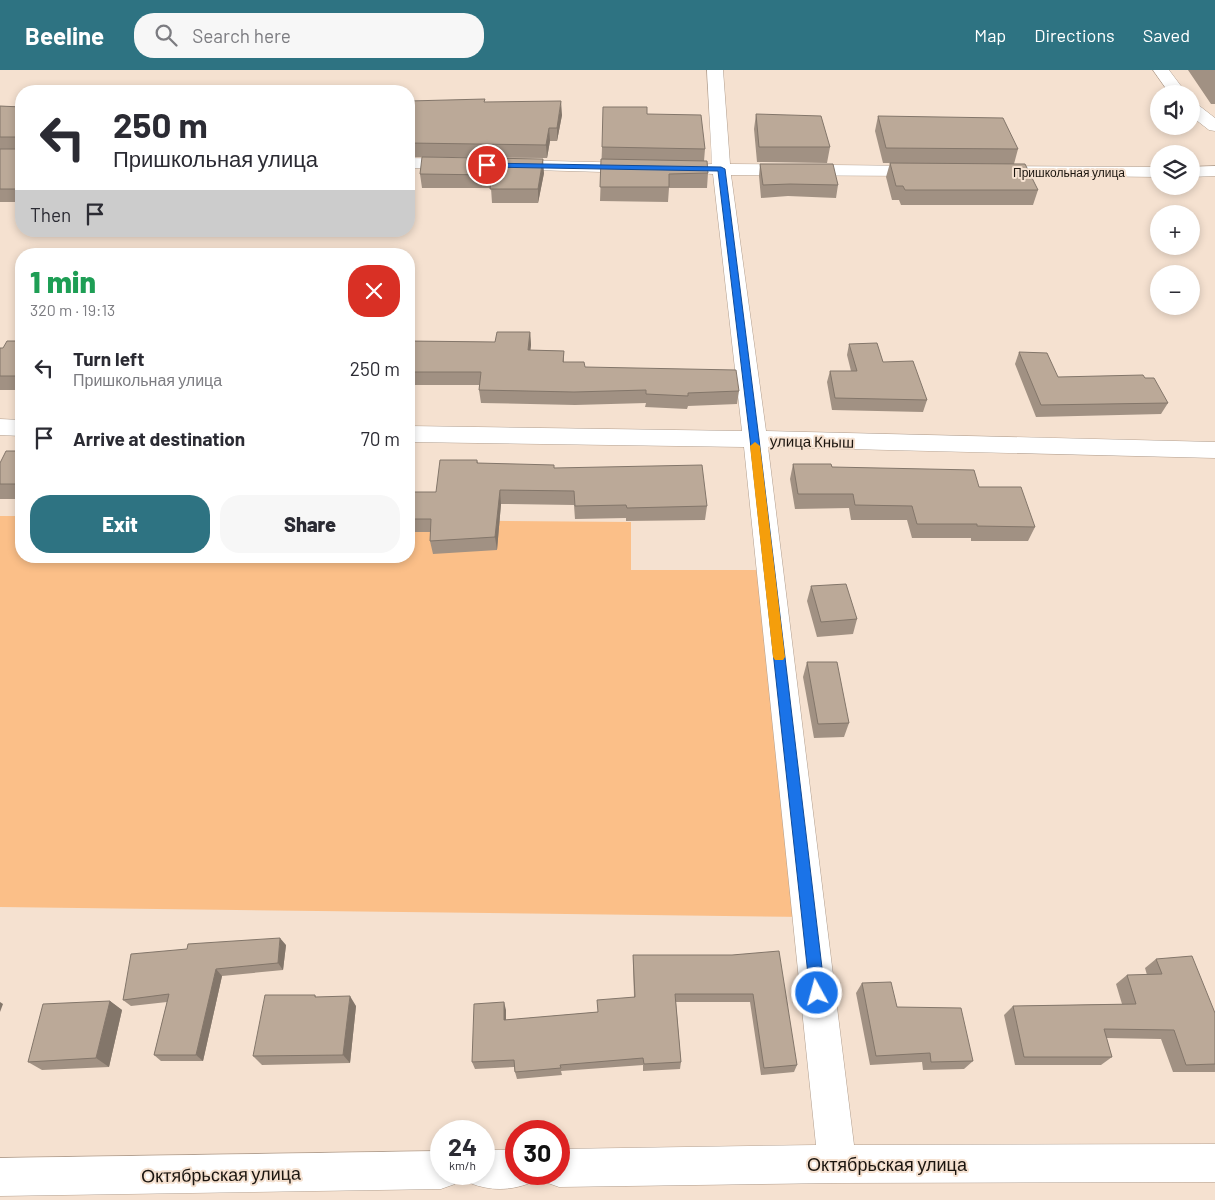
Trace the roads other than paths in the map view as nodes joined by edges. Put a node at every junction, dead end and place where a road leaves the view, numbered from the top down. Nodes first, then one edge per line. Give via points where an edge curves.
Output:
1 (715, 70) edge
2 (1161, 70) edge
3 (1172, 85) edge
4 (1200, 115) edge
5 (1215, 126) edge
6 (415, 163) edge
7 (653, 168) edge
8 (682, 168) edge
9 (721, 169) junction
10 (940, 171) edge
11 (970, 171) edge
12 (1215, 171) edge
13 (1150, 172) edge
14 (1200, 172) edge
15 (0, 428) edge
16 (15, 428) edge
17 (415, 434) edge
18 (754, 439) junction
19 (1215, 450) edge
20 (1215, 1163) edge
21 (837, 1164) junction
22 (570, 1168) edge
23 (430, 1170) edge
24 (0, 1177) edge

1 - 9 street
2 - 3 street
4 - 5 street
6 - 7 street
8 - 9 street
9 - 10 street
9 - 18 street
11 - 13 street, Пришкольная улица
12 - 14 street
15 - 16 street
17 - 18 street, улица Кныш
18 - 19 street, улица Кныш
18 - 21 street
20 - 21 street, Октябрьская улица
21 - 22 street, Октябрьская улица
23 - 24 street, Октябрьская улица

